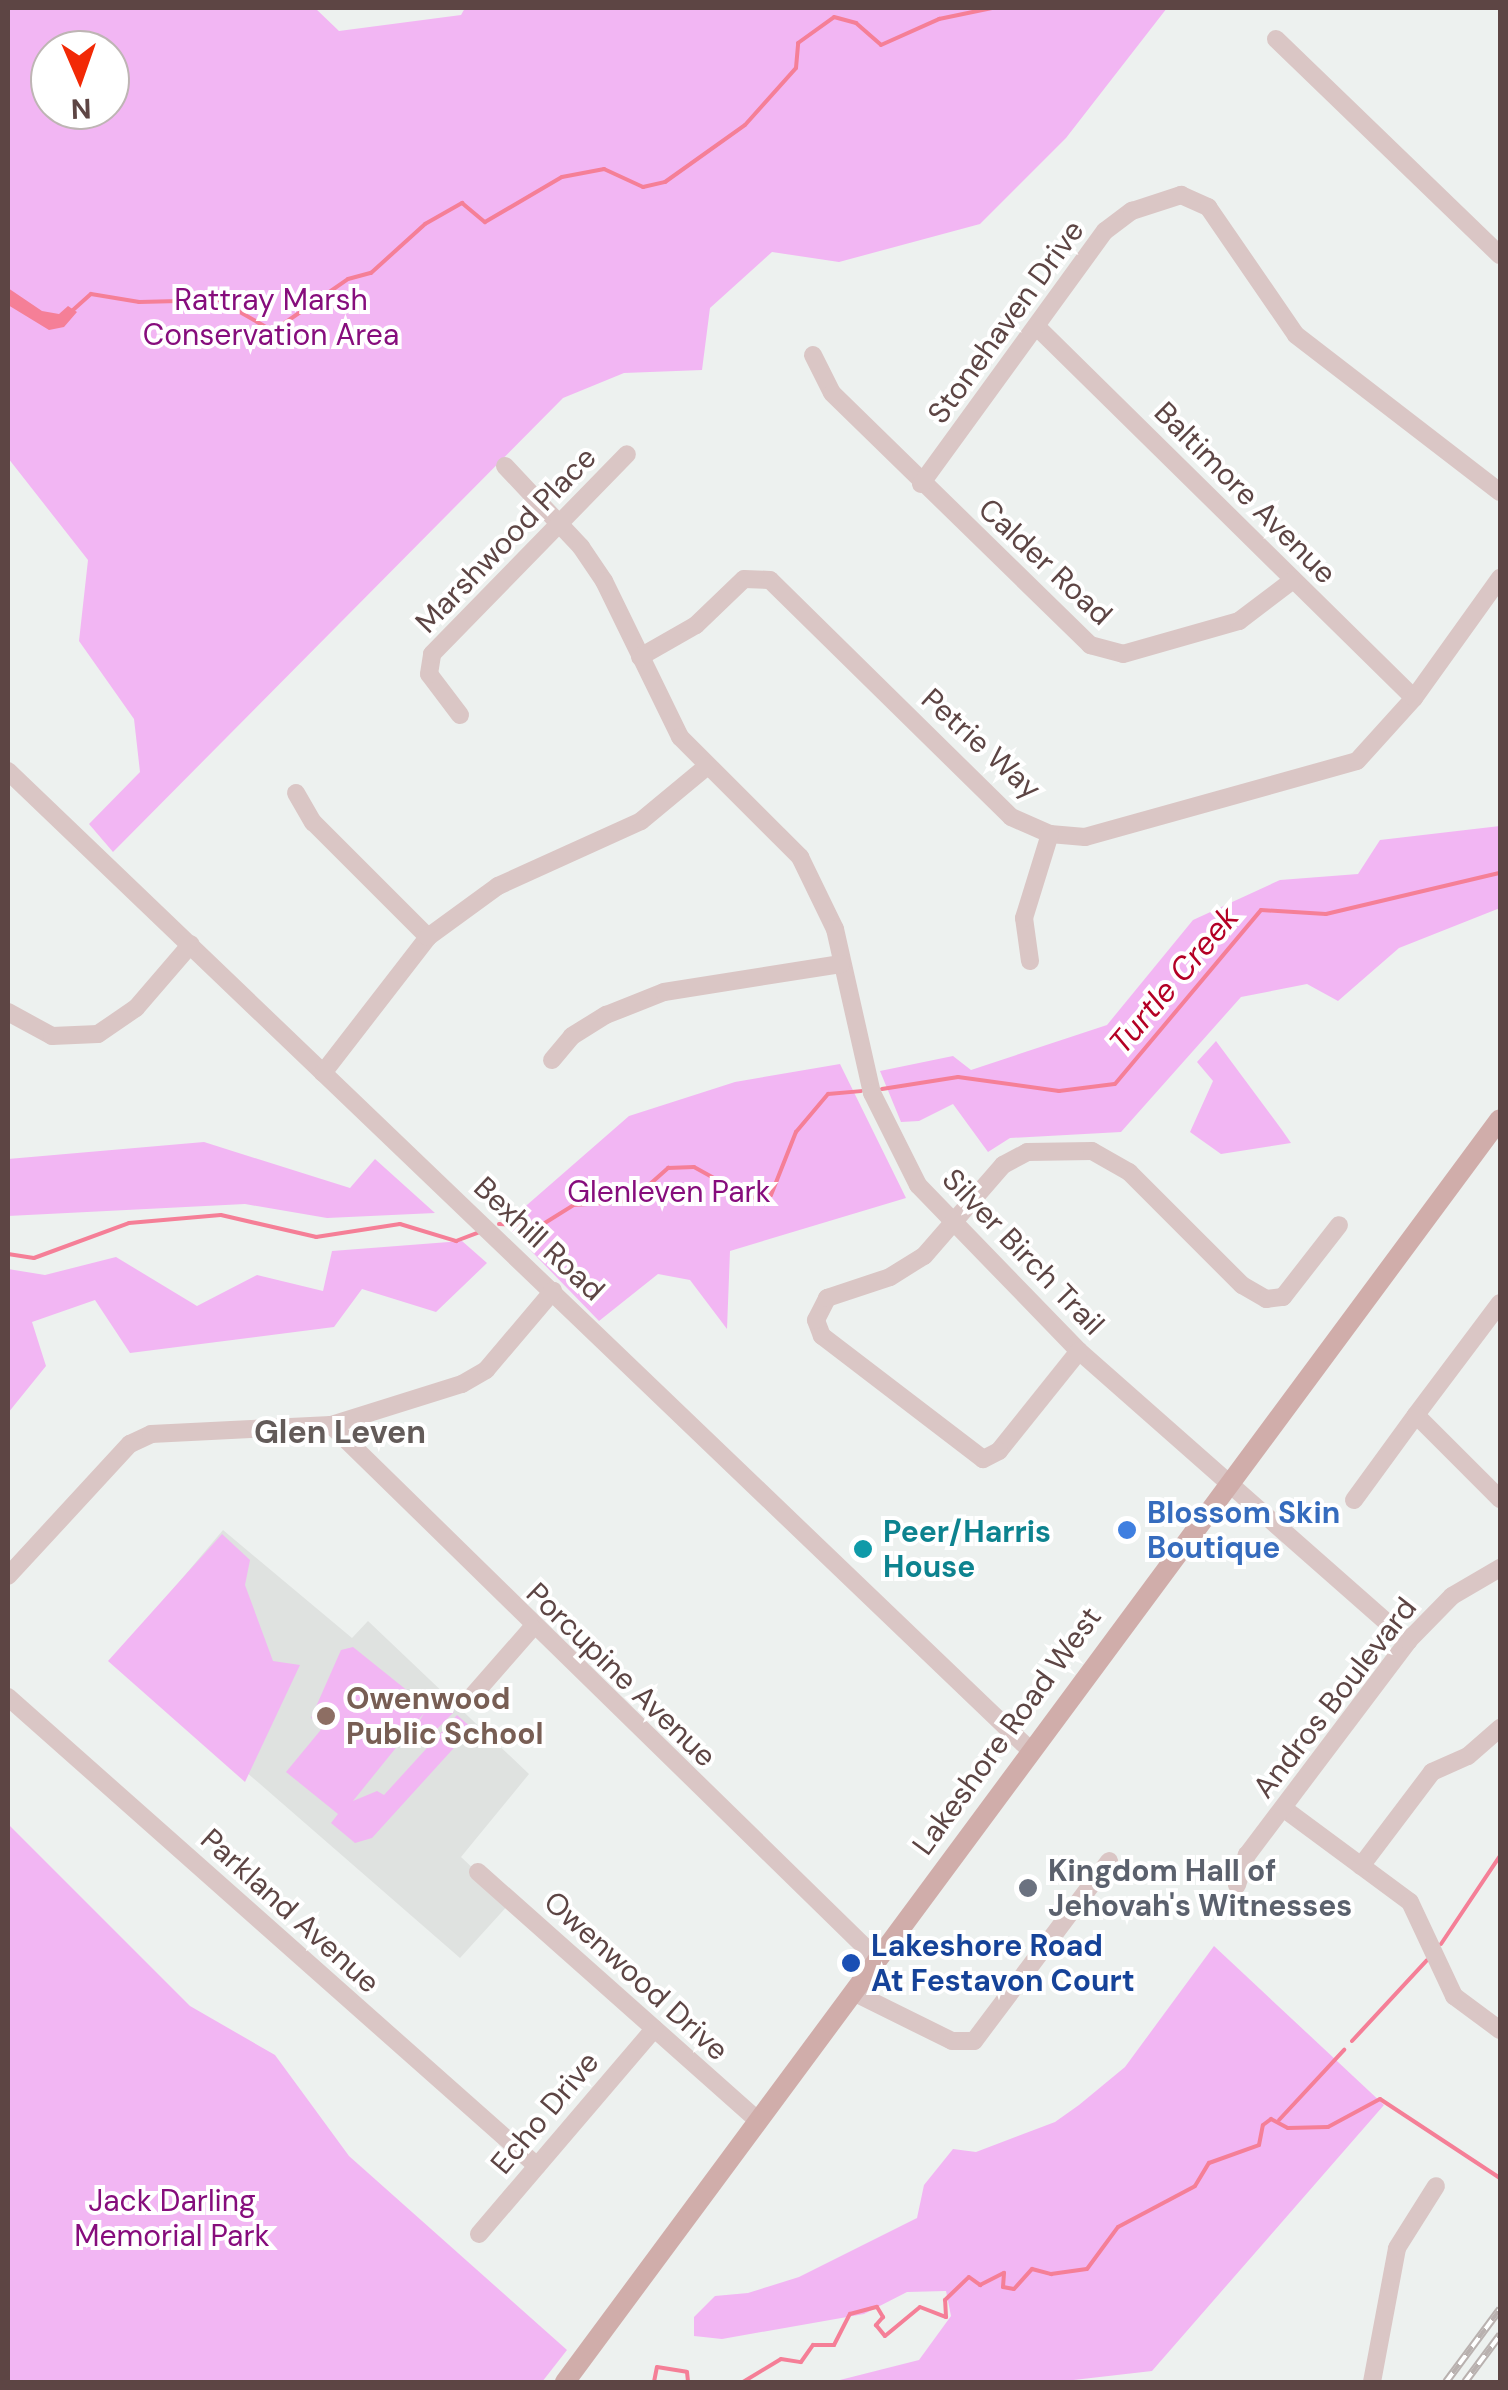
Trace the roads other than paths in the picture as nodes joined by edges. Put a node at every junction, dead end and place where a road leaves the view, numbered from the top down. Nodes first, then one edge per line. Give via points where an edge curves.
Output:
1 (1276, 38) dead end
2 (1500, 254) edge
3 (1037, 327) junction
4 (813, 355) dead end
5 (628, 454) dead end
6 (505, 466) dead end
7 (922, 484) junction
8 (1500, 492) edge
9 (561, 526) junction
10 (1293, 580) junction
11 (1500, 580) edge
12 (640, 657) junction
13 (1414, 698) junction
14 (460, 715) dead end
15 (706, 766) junction
16 (8, 771) edge
17 (296, 793) dead end
18 (1050, 834) junction
19 (428, 936) junction
20 (191, 944) junction
21 (1030, 961) dead end
22 (841, 964) junction
23 (8, 1012) edge
24 (552, 1060) dead end
25 (323, 1074) junction
26 (1500, 1118) edge
27 (1339, 1225) dead end
28 (953, 1228) junction
29 (553, 1291) junction
30 (1500, 1302) edge
31 (1079, 1352) junction
32 (1416, 1414) junction
33 (331, 1425) junction
34 (1226, 1482) junction
35 (1500, 1499) edge
36 (1354, 1500) dead end
37 (1500, 1568) edge
38 (8, 1576) edge
39 (532, 1628) junction
40 (1408, 1641) junction
41 (8, 1697) edge
42 (468, 1701) dead end
43 (1500, 1728) edge
44 (1030, 1750) junction
45 (1286, 1811) junction
46 (1109, 1862) dead end
47 (1360, 1866) junction
48 (478, 1872) dead end
49 (1237, 1885) dead end
50 (878, 1958) junction
51 (853, 1992) junction
52 (1497, 2020) edge
53 (654, 2028) junction
54 (758, 2120) junction
55 (537, 2166) junction
56 (1436, 2186) dead end
57 (479, 2234) dead end
58 (565, 2382) edge
59 (1372, 2382) edge

1 - 2 street
3 - 7 street, Stonehaven Drive
3 - 8 street, Stonehaven Drive via 1117,220 1168,197 1195,198 1208,207 1296,336
3 - 10 street, Baltimore Avenue
4 - 7 street, Calder Road via 832,393
5 - 9 street, Marshwood Place
6 - 9 street, Silver Birch Trail
7 - 10 street, Calder Road via 1081,638 1107,652 1123,654 1239,621
9 - 12 street, Silver Birch Trail via 604,581
9 - 14 street, Marshwood Place via 427,663
10 - 13 street, Baltimore Avenue
11 - 13 street, Petrie Way
12 - 15 street, Silver Birch Trail via 680,737
12 - 18 street, Petrie Way via 696,625 744,579 770,580 997,804
13 - 18 street, Petrie Way via 1371,752 1338,768 1114,833
15 - 19 street via 641,821 498,886
15 - 22 street, Silver Birch Trail via 795,848 834,929
16 - 20 street, Bexhill Road
17 - 19 street via 313,822
18 - 21 street via 1024,918
19 - 25 street
20 - 23 street via 136,1008 98,1034 52,1036
20 - 25 street, Bexhill Road
22 - 24 street via 664,992 606,1015 572,1036
22 - 28 street, Silver Birch Trail via 880,1111 918,1185
25 - 29 street, Bexhill Road
26 - 34 main road, Lakeshore Road West
27 - 28 street via 1283,1297 1266,1299 1242,1285 1129,1172 1092,1150 1065,1149 1026,1152 1003,1165
28 - 31 street, Silver Birch Trail
28 - 31 street via 890,1276 827,1298 816,1320 822,1336 983,1459 999,1452
29 - 33 street via 475,1378
29 - 44 street, Bexhill Road
30 - 32 street
31 - 34 street, Silver Birch Trail
32 - 35 street
32 - 36 street
33 - 38 street via 151,1434 104,1466
33 - 39 street, Porcupine Avenue
34 - 40 street, Silver Birch Trail
34 - 44 main road, Lakeshore Road West
37 - 40 street, Andros Boulevard via 1452,1596
39 - 42 street
39 - 50 street, Porcupine Avenue
40 - 45 street, Andros Boulevard
41 - 55 street, Parkland Avenue
43 - 47 street via 1468,1756 1432,1772
44 - 50 main road, Lakeshore Road West
45 - 47 street
45 - 49 street, Andros Boulevard via 1247,1856
46 - 51 street via 974,2041 952,2041
47 - 52 street via 1410,1902 1454,1996
48 - 53 street, Owenwood Drive
50 - 51 main road, Lakeshore Road West
51 - 54 main road, Lakeshore Road West
53 - 54 street, Owenwood Drive
53 - 55 street, Echo Drive
54 - 58 main road, Lakeshore Road West
55 - 57 street, Echo Drive
56 - 59 street via 1397,2248

